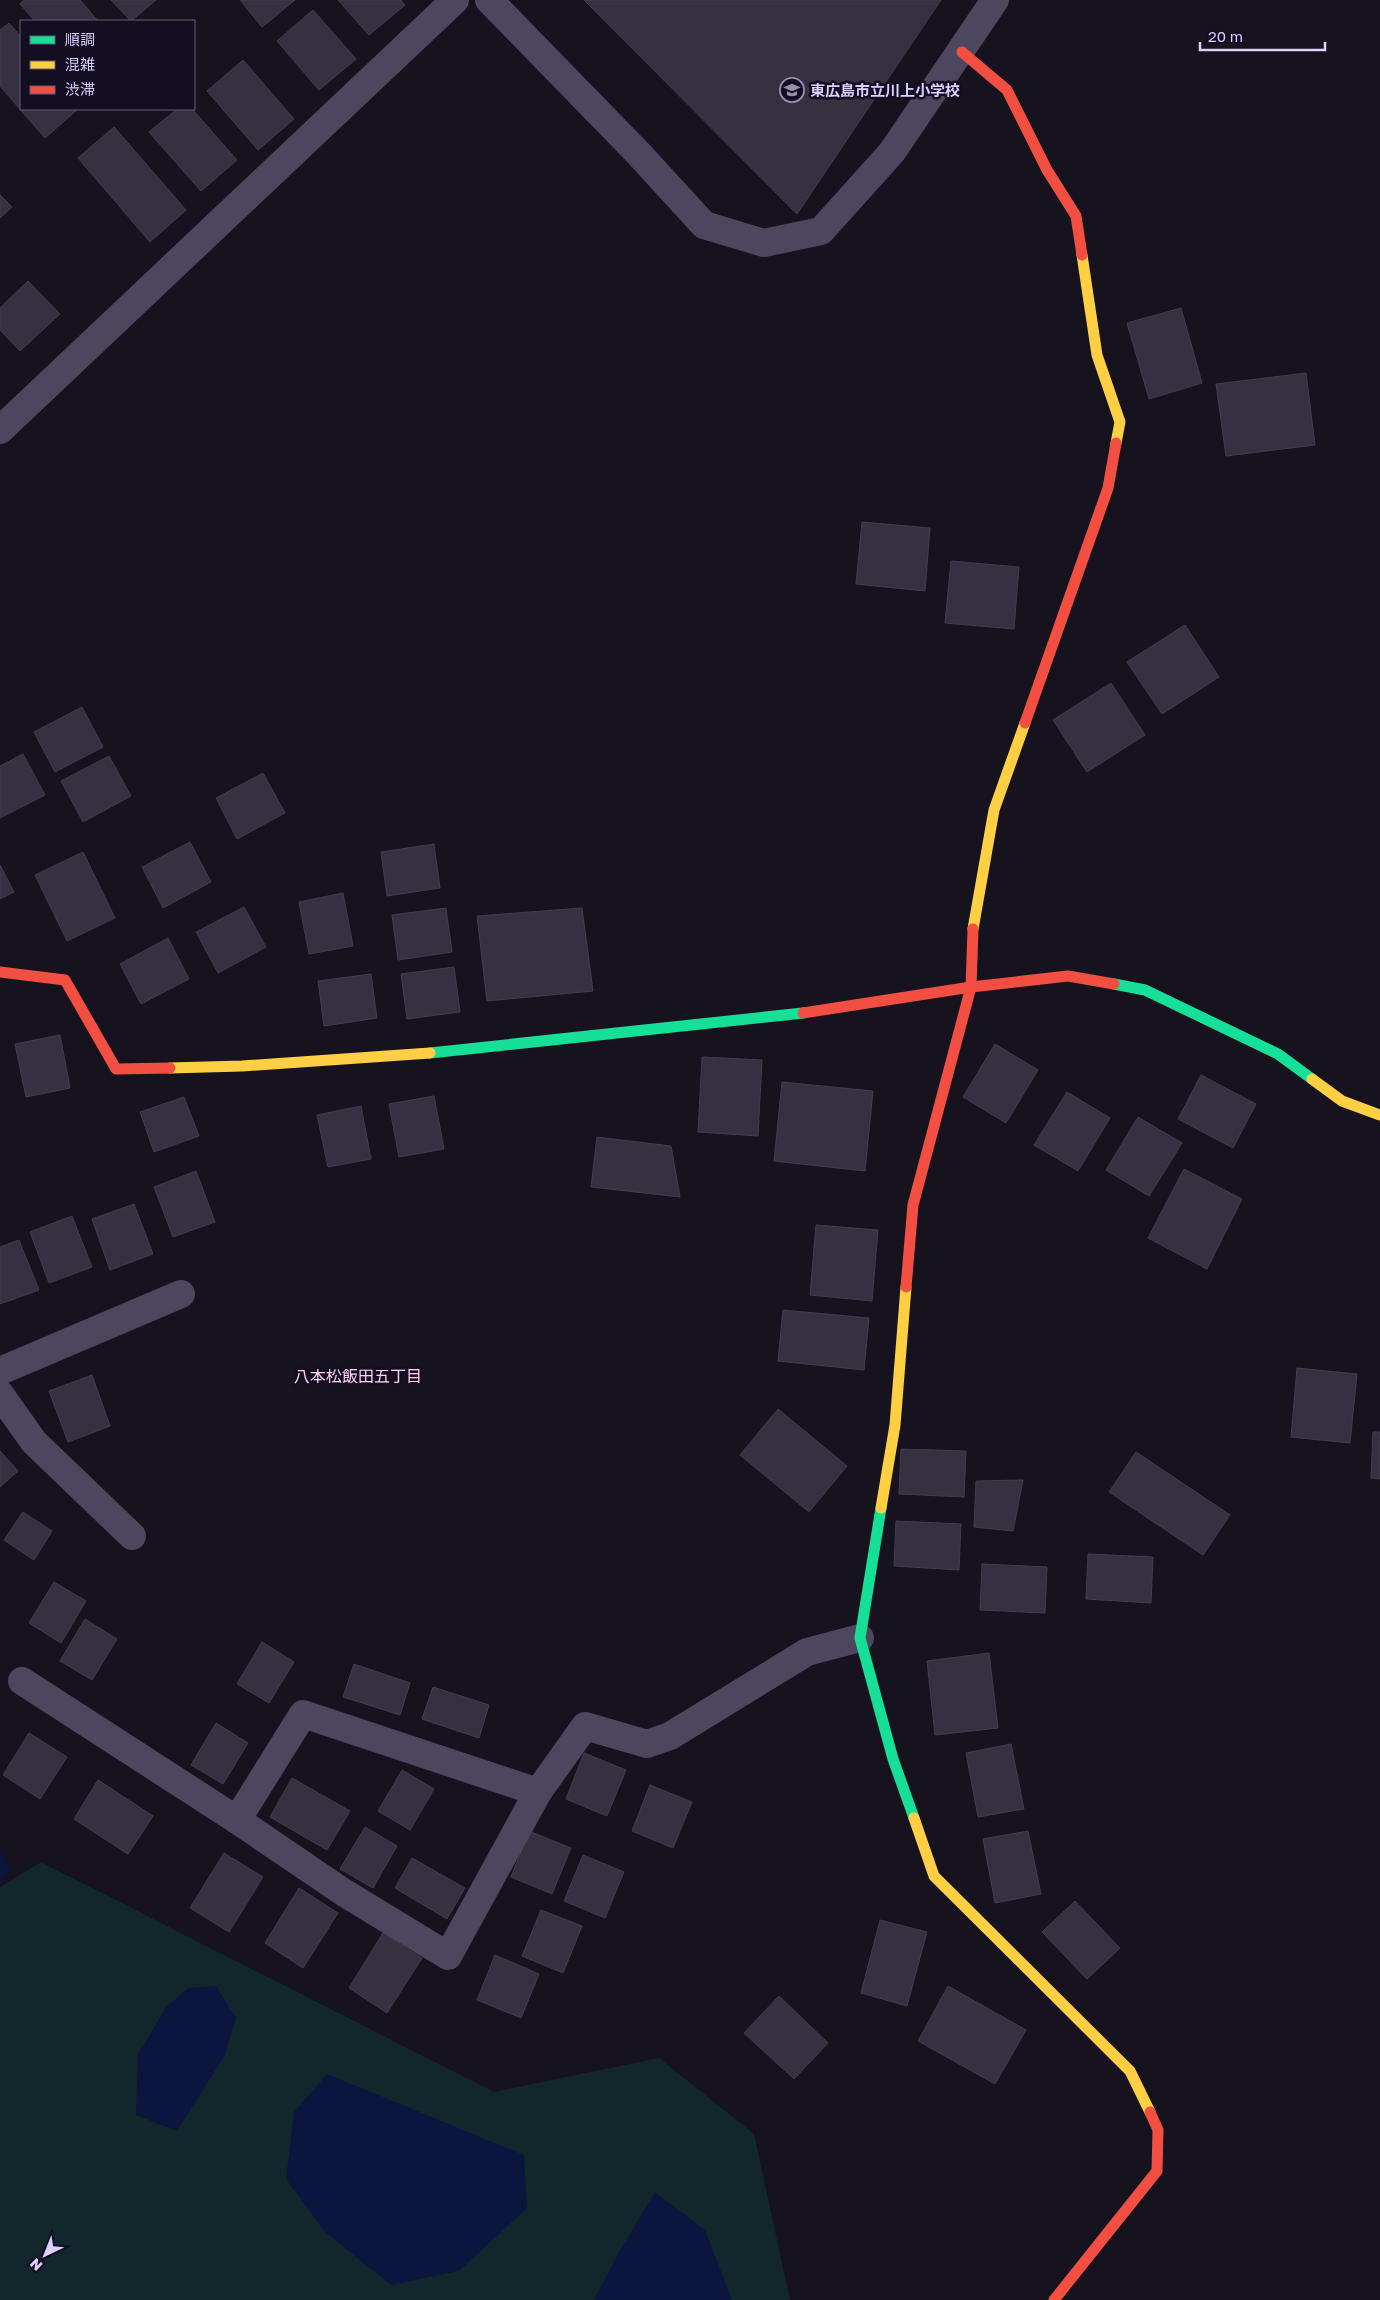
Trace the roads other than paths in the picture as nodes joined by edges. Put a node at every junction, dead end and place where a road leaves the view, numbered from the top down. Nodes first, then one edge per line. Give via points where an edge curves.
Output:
1 (456, 0) edge
2 (489, 0) edge
3 (995, 0) edge
4 (962, 52) junction
5 (0, 430) edge
6 (0, 972) edge
7 (971, 987) junction
8 (1380, 1115) edge
9 (181, 1294) dead end
10 (0, 1370) edge
11 (0, 1394) edge
12 (132, 1536) dead end
13 (860, 1638) junction
14 (22, 1681) dead end
15 (538, 1792) junction
16 (238, 1820) junction
17 (1054, 2300) edge

1 - 5 street
2 - 4 street via 704,225 764,243 821,231 892,152
3 - 4 street
4 - 7 street via 1007,90 1076,216 1097,355 1120,422 1108,488 994,810 973,930
6 - 7 street via 65,980 116,1069 242,1066 468,1050 795,1014
7 - 8 street via 1068,976 1146,990 1278,1054 1342,1101
7 - 13 street via 913,1205 895,1424
9 - 10 street
11 - 12 street via 34,1442
13 - 15 street via 807,1652 670,1736 648,1744 585,1726
13 - 17 street via 893,1759 934,1876 1130,2071 1158,2130 1157,2171
14 - 16 street
15 - 16 street via 303,1714
15 - 16 street via 448,1956 343,1892

